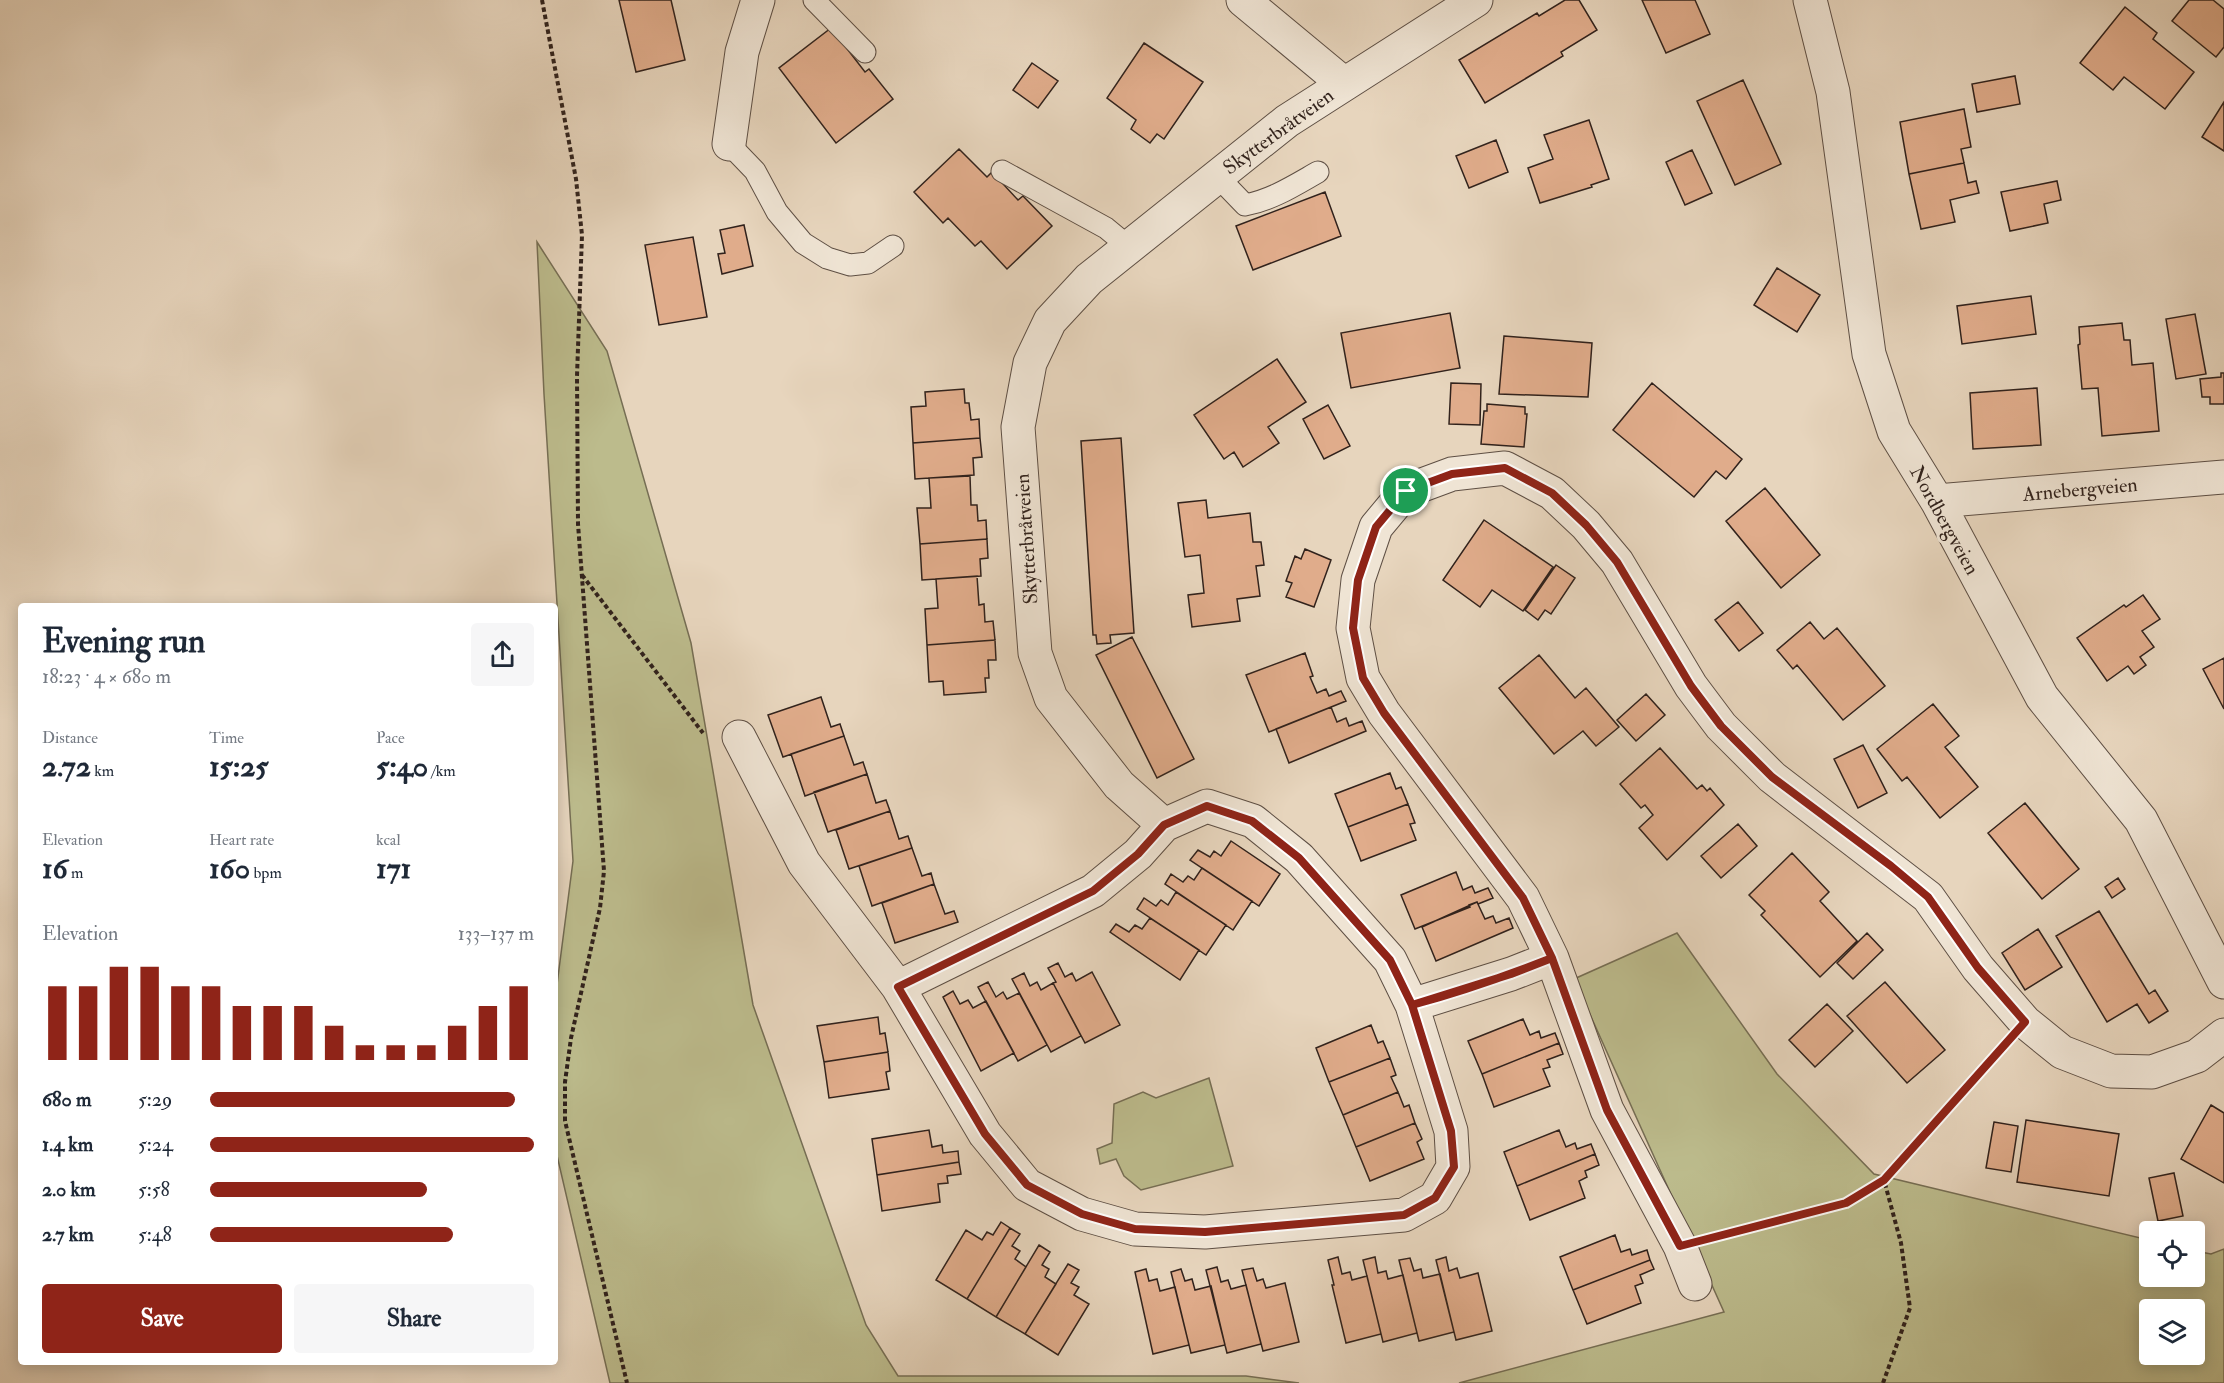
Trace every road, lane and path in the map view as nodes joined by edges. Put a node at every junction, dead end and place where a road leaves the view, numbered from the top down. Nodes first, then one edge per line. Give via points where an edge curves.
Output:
1 (542, 0) edge
2 (758, 0) edge
3 (814, 0) edge
4 (1243, 0) edge
5 (1476, 0) edge
6 (1810, 0) edge
7 (865, 52) dead end
8 (1343, 83) junction
9 (729, 144) joint
10 (1002, 171) dead end
11 (1318, 172) dead end
12 (1217, 176) junction
13 (893, 246) dead end
14 (1129, 247) junction
15 (2224, 477) edge
16 (1937, 501) junction
17 (581, 574) junction
18 (745, 748) joint
19 (1164, 825) junction
20 (1552, 958) junction
21 (2224, 982) edge
22 (898, 987) junction
23 (1412, 1005) junction
24 (2025, 1022) junction
25 (2224, 1035) edge
26 (1884, 1180) junction
27 (1680, 1246) junction
28 (1695, 1284) dead end
29 (627, 1383) edge
30 (1883, 1383) edge

1 - 17 path via 576,179 582,235 577,376
2 - 9 street via 742,52
3 - 7 lane
4 - 8 street, Skytterbråtveien
5 - 8 street, Skytterbråtveien
6 - 16 street, Nordbergveien via 1833,92 1869,354 1894,430
8 - 12 street, Skytterbråtveien
9 - 13 lane via 755,171 777,212 804,243 827,258 850,265 868,263
10 - 14 lane via 1106,228
11 - 12 lane via 1258,203 1245,205
12 - 14 street, Skytterbråtveien
14 - 19 street, Skytterbråtveien via 1089,279 1050,321 1030,363 1018,427 1035,653 1051,698 1119,785
15 - 16 street, Arnebergveien
16 - 21 street, Nordbergveien via 2042,697 2141,820
17 - 18 path via 709,740
17 - 29 path via 604,871 600,908 571,1038 565,1120
18 - 22 street via 804,863
19 - 22 street via 1138,854 1093,891
19 - 23 street via 1207,806 1252,821 1299,858 1390,960
20 - 23 street
20 - 24 street via 1523,898 1363,678 1353,628 1358,580 1376,527 1406,491 1452,474 1505,468 1552,493 1586,525 1617,562 1691,686 1721,726 1772,777 1928,897 1978,968
20 - 27 street via 1607,1110
22 - 23 street via 985,1134 1027,1185 1082,1214 1135,1229 1205,1232 1404,1215 1435,1198 1454,1167 1451,1131
24 - 25 street via 2062,1052 2111,1071 2152,1072 2197,1056
24 - 26 path
26 - 27 path via 1846,1203
26 - 30 path via 1901,1243 1910,1308
27 - 28 street

